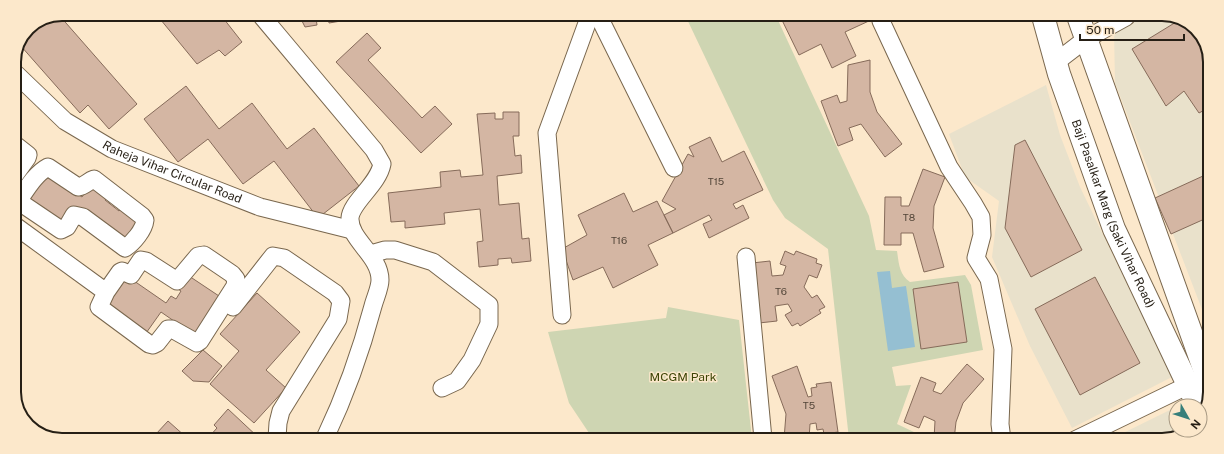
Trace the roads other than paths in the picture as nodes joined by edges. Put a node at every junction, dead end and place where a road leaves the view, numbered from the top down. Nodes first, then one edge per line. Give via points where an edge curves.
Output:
1 (266, 21) edge
2 (588, 21) edge
3 (601, 21) edge
4 (881, 21) dead end
5 (1044, 21) edge
6 (1080, 21) edge
7 (1117, 21) edge
8 (1086, 39) junction
9 (1056, 62) junction
10 (21, 79) edge
11 (21, 150) edge
12 (21, 166) edge
13 (674, 168) dead end
14 (21, 197) edge
15 (21, 207) edge
16 (21, 229) edge
17 (352, 230) junction
18 (371, 254) junction
19 (746, 257) dead end
20 (106, 292) junction
21 (230, 311) dead end
22 (562, 315) dead end
23 (1202, 380) edge
24 (442, 388) dead end
25 (1199, 398) edge
26 (1001, 432) edge
27 (277, 433) edge
28 (327, 433) edge
29 (762, 433) edge
30 (1090, 433) edge

1 - 17 street via 374,150 382,164 380,175 351,211
2 - 22 street via 547,133
3 - 13 street
4 - 26 street via 949,167 981,217 982,235 976,258 989,279 1003,349
5 - 9 main road, Baji Pasalkar Marg (Saki Vihar Road)
6 - 8 main road, Baji Pasalkar Marg (Saki Vihar Road)
7 - 8 street
8 - 9 street
8 - 23 main road, Baji Pasalkar Marg (Saki Vihar Road)
9 - 23 main road, Baji Pasalkar Marg (Saki Vihar Road) via 1114,229
10 - 17 street, Raheja Vihar Circular Road via 65,121 112,149 260,207
11 - 12 street via 28,155
14 - 15 street via 40,171 48,167 78,187 94,179 142,216 145,225 125,248 83,217 74,215 67,227 60,230
16 - 20 street
17 - 18 street
18 - 24 street via 395,250 433,262 489,305 489,324 472,360 457,381
18 - 28 street via 380,279 368,327 351,377
19 - 29 street
20 - 20 street via 99,307 149,344 157,343 168,329 197,343 235,286 236,280 232,274 204,255 198,256 177,282 141,260 131,275 120,272
21 - 27 street via 273,256 284,258 335,293 341,301 338,319 281,411
23 - 25 main road, Baji Pasalkar Marg (Saki Vihar Road)
23 - 30 street

